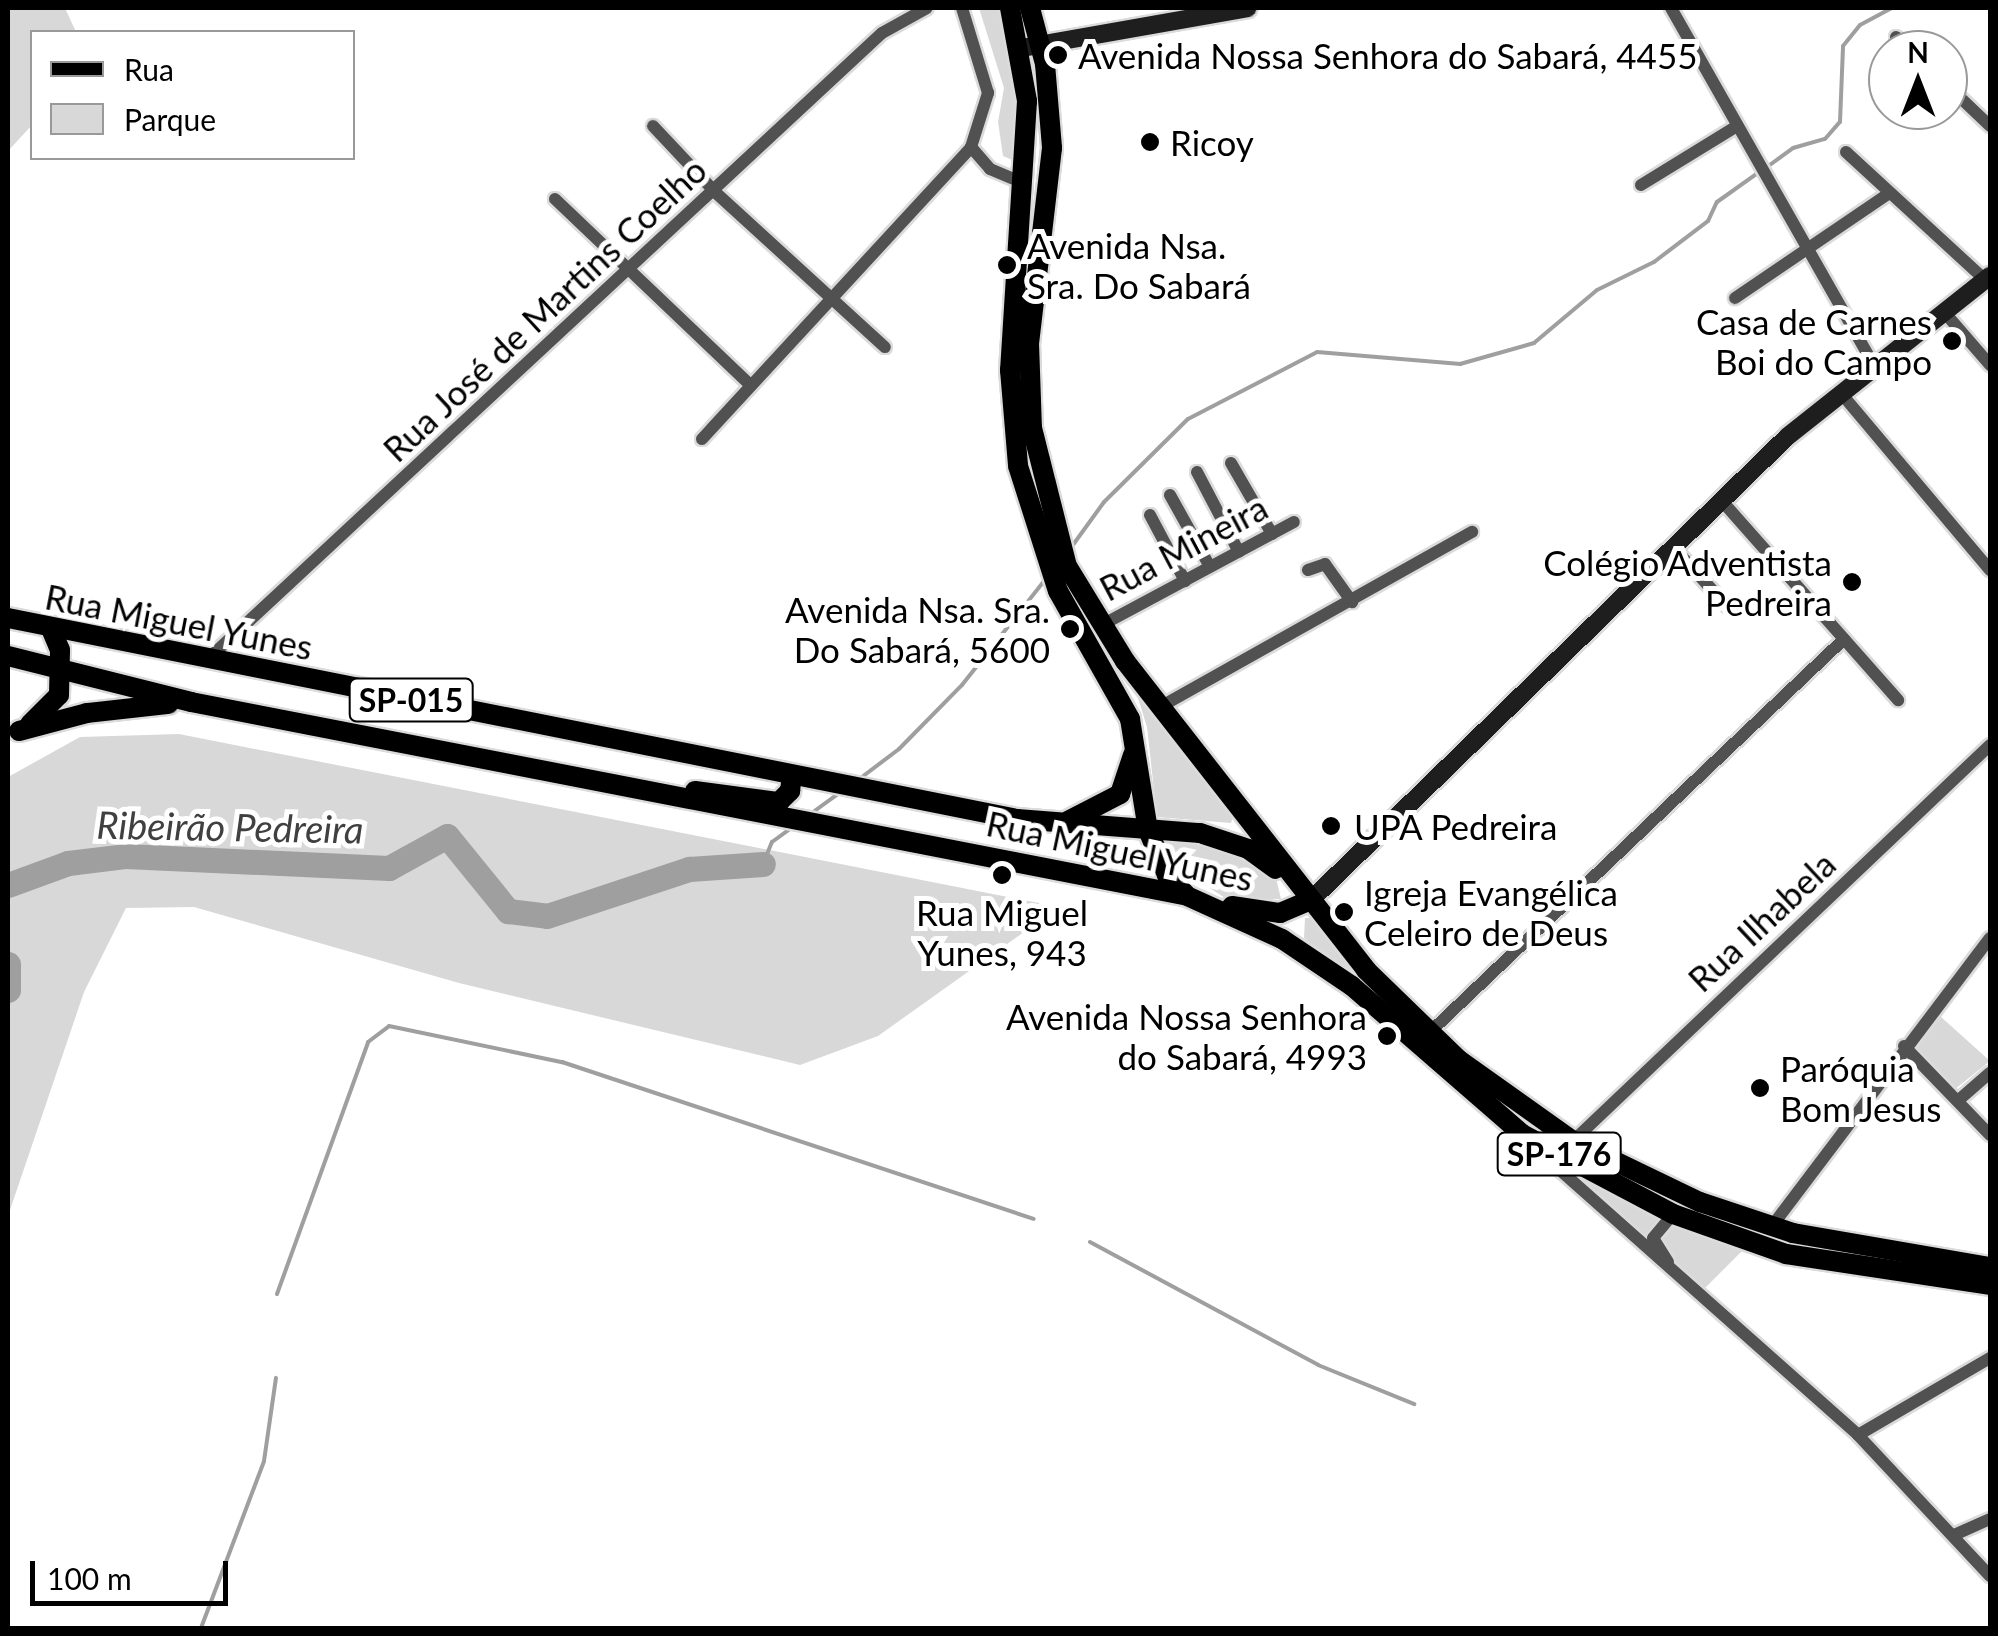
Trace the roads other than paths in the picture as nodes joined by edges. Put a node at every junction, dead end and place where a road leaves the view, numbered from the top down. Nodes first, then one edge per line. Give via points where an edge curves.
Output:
1 (926, 8) edge
2 (962, 8) edge
3 (1010, 8) edge
4 (1030, 8) edge
5 (1248, 8) edge
6 (1671, 8) edge
7 (1030, 46) junction
8 (1968, 105) edge
9 (652, 126) dead end
10 (1737, 126) junction
11 (1990, 126) edge
12 (971, 148) junction
13 (1846, 152) dead end
14 (1026, 184) junction
15 (1641, 186) dead end
16 (715, 192) junction
17 (1888, 194) junction
18 (555, 199) dead end
19 (1806, 250) junction
20 (629, 271) junction
21 (1988, 278) edge
22 (1735, 298) dead end
23 (830, 300) junction
24 (1946, 313) junction
25 (885, 347) dead end
26 (1874, 365) junction
27 (1990, 365) edge
28 (749, 384) junction
29 (1840, 392) junction
30 (702, 439) dead end
31 (1231, 463) dead end
32 (1197, 472) dead end
33 (1170, 495) dead end
34 (1722, 501) junction
35 (1150, 515) dead end
36 (1294, 522) dead end
37 (1472, 532) dead end
38 (1272, 534) junction
39 (1674, 548) junction
40 (1239, 552) junction
41 (1210, 567) junction
42 (1308, 570) dead end
43 (1990, 570) edge
44 (1185, 581) junction
45 (1352, 602) junction
46 (1727, 606) dead end
47 (8, 618) edge
48 (1100, 626) junction
49 (52, 631) junction
50 (1844, 639) junction
51 (8, 656) edge
52 (207, 660) junction
53 (62, 671) junction
54 (1898, 700) dead end
55 (191, 702) junction
56 (1160, 707) junction
57 (13, 735) edge
58 (1136, 744) junction
59 (1990, 744) edge
60 (792, 775) junction
61 (658, 794) junction
62 (1056, 825) junction
63 (1148, 830) junction
64 (1187, 896) junction
65 (1311, 900) junction
66 (1990, 938) edge
67 (1429, 1033) junction
68 (1904, 1046) junction
69 (1990, 1073) edge
70 (1961, 1098) junction
71 (1522, 1134) junction
72 (1990, 1135) edge
73 (1572, 1141) junction
74 (1673, 1214) junction
75 (1772, 1226) junction
76 (1990, 1267) edge
77 (1678, 1277) junction
78 (1990, 1285) edge
79 (1990, 1358) edge
80 (1858, 1435) junction
81 (1990, 1519) edge
82 (1954, 1535) junction
83 (1990, 1576) edge

1 - 16 street, Rua José de Martins Coelho via 882,33
2 - 12 street via 988,93
3 - 7 main road
4 - 7 main road
5 - 7 street
6 - 10 street
7 - 14 main road
7 - 48 main road via 1052,148 1028,343 1032,428 1051,519
8 - 11 street
9 - 16 street
10 - 15 street
10 - 19 street
12 - 14 street via 990,170
12 - 23 street
13 - 17 street
14 - 58 main road via 1010,370 1018,466 1058,591 1123,700
16 - 20 street, Rua José de Martins Coelho
16 - 23 street
17 - 19 street
17 - 21 street
18 - 20 street
19 - 22 street
19 - 26 street
20 - 28 street
20 - 52 street, Rua José de Martins Coelho
21 - 24 street
23 - 25 street
23 - 28 street
24 - 26 street
24 - 27 street
26 - 29 street
28 - 30 street
29 - 34 street
29 - 43 street
31 - 38 street
32 - 40 street
33 - 41 street
34 - 39 street
34 - 50 street
35 - 44 street
36 - 38 street, Rua Mineira
37 - 45 street
38 - 40 street, Rua Mineira
39 - 46 street
39 - 65 street
40 - 41 street, Rua Mineira
41 - 44 street, Rua Mineira
42 - 45 street via 1324,564
44 - 48 street, Rua Mineira
45 - 56 street
47 - 49 main road, Rua Miguel Yunes / SP-015
48 - 56 main road
49 - 52 main road, Rua Miguel Yunes / SP-015
49 - 53 main road
50 - 54 street
50 - 67 street
51 - 53 main road, Rua Miguel Yunes / SP-015
52 - 60 main road, Rua Miguel Yunes / SP-015
53 - 55 main road, Rua Miguel Yunes / SP-015
53 - 57 main road via 60,695 47,713
55 - 57 main road via 115,708
55 - 61 main road, Rua Miguel Yunes / SP-015
56 - 65 main road
58 - 62 main road via 1120,794
58 - 63 main road
59 - 73 street, Rua Ilhabela
60 - 61 main road via 790,791 779,802 713,790
60 - 62 main road, Rua Miguel Yunes / SP-015
61 - 64 main road, Rua Miguel Yunes / SP-015
62 - 63 main road, Rua Miguel Yunes / SP-015
63 - 64 main road via 1160,863
63 - 65 main road, Rua Miguel Yunes / SP-015 via 1229,841 1267,860
64 - 65 main road, Rua Miguel Yunes / SP-015 via 1267,914
64 - 71 main road, SP-176 via 1301,950
65 - 67 main road, SP-176
66 - 68 street
67 - 73 main road, SP-176
68 - 70 street
68 - 75 street
69 - 70 street
70 - 72 street
71 - 74 main road, SP-176
71 - 77 street
73 - 75 main road, SP-176 via 1700,1202
74 - 77 street via 1654,1238
74 - 78 main road, SP-176 via 1786,1254
75 - 76 main road, SP-176 via 1897,1255
77 - 80 street
79 - 80 street
80 - 82 street
81 - 82 street
82 - 83 street

